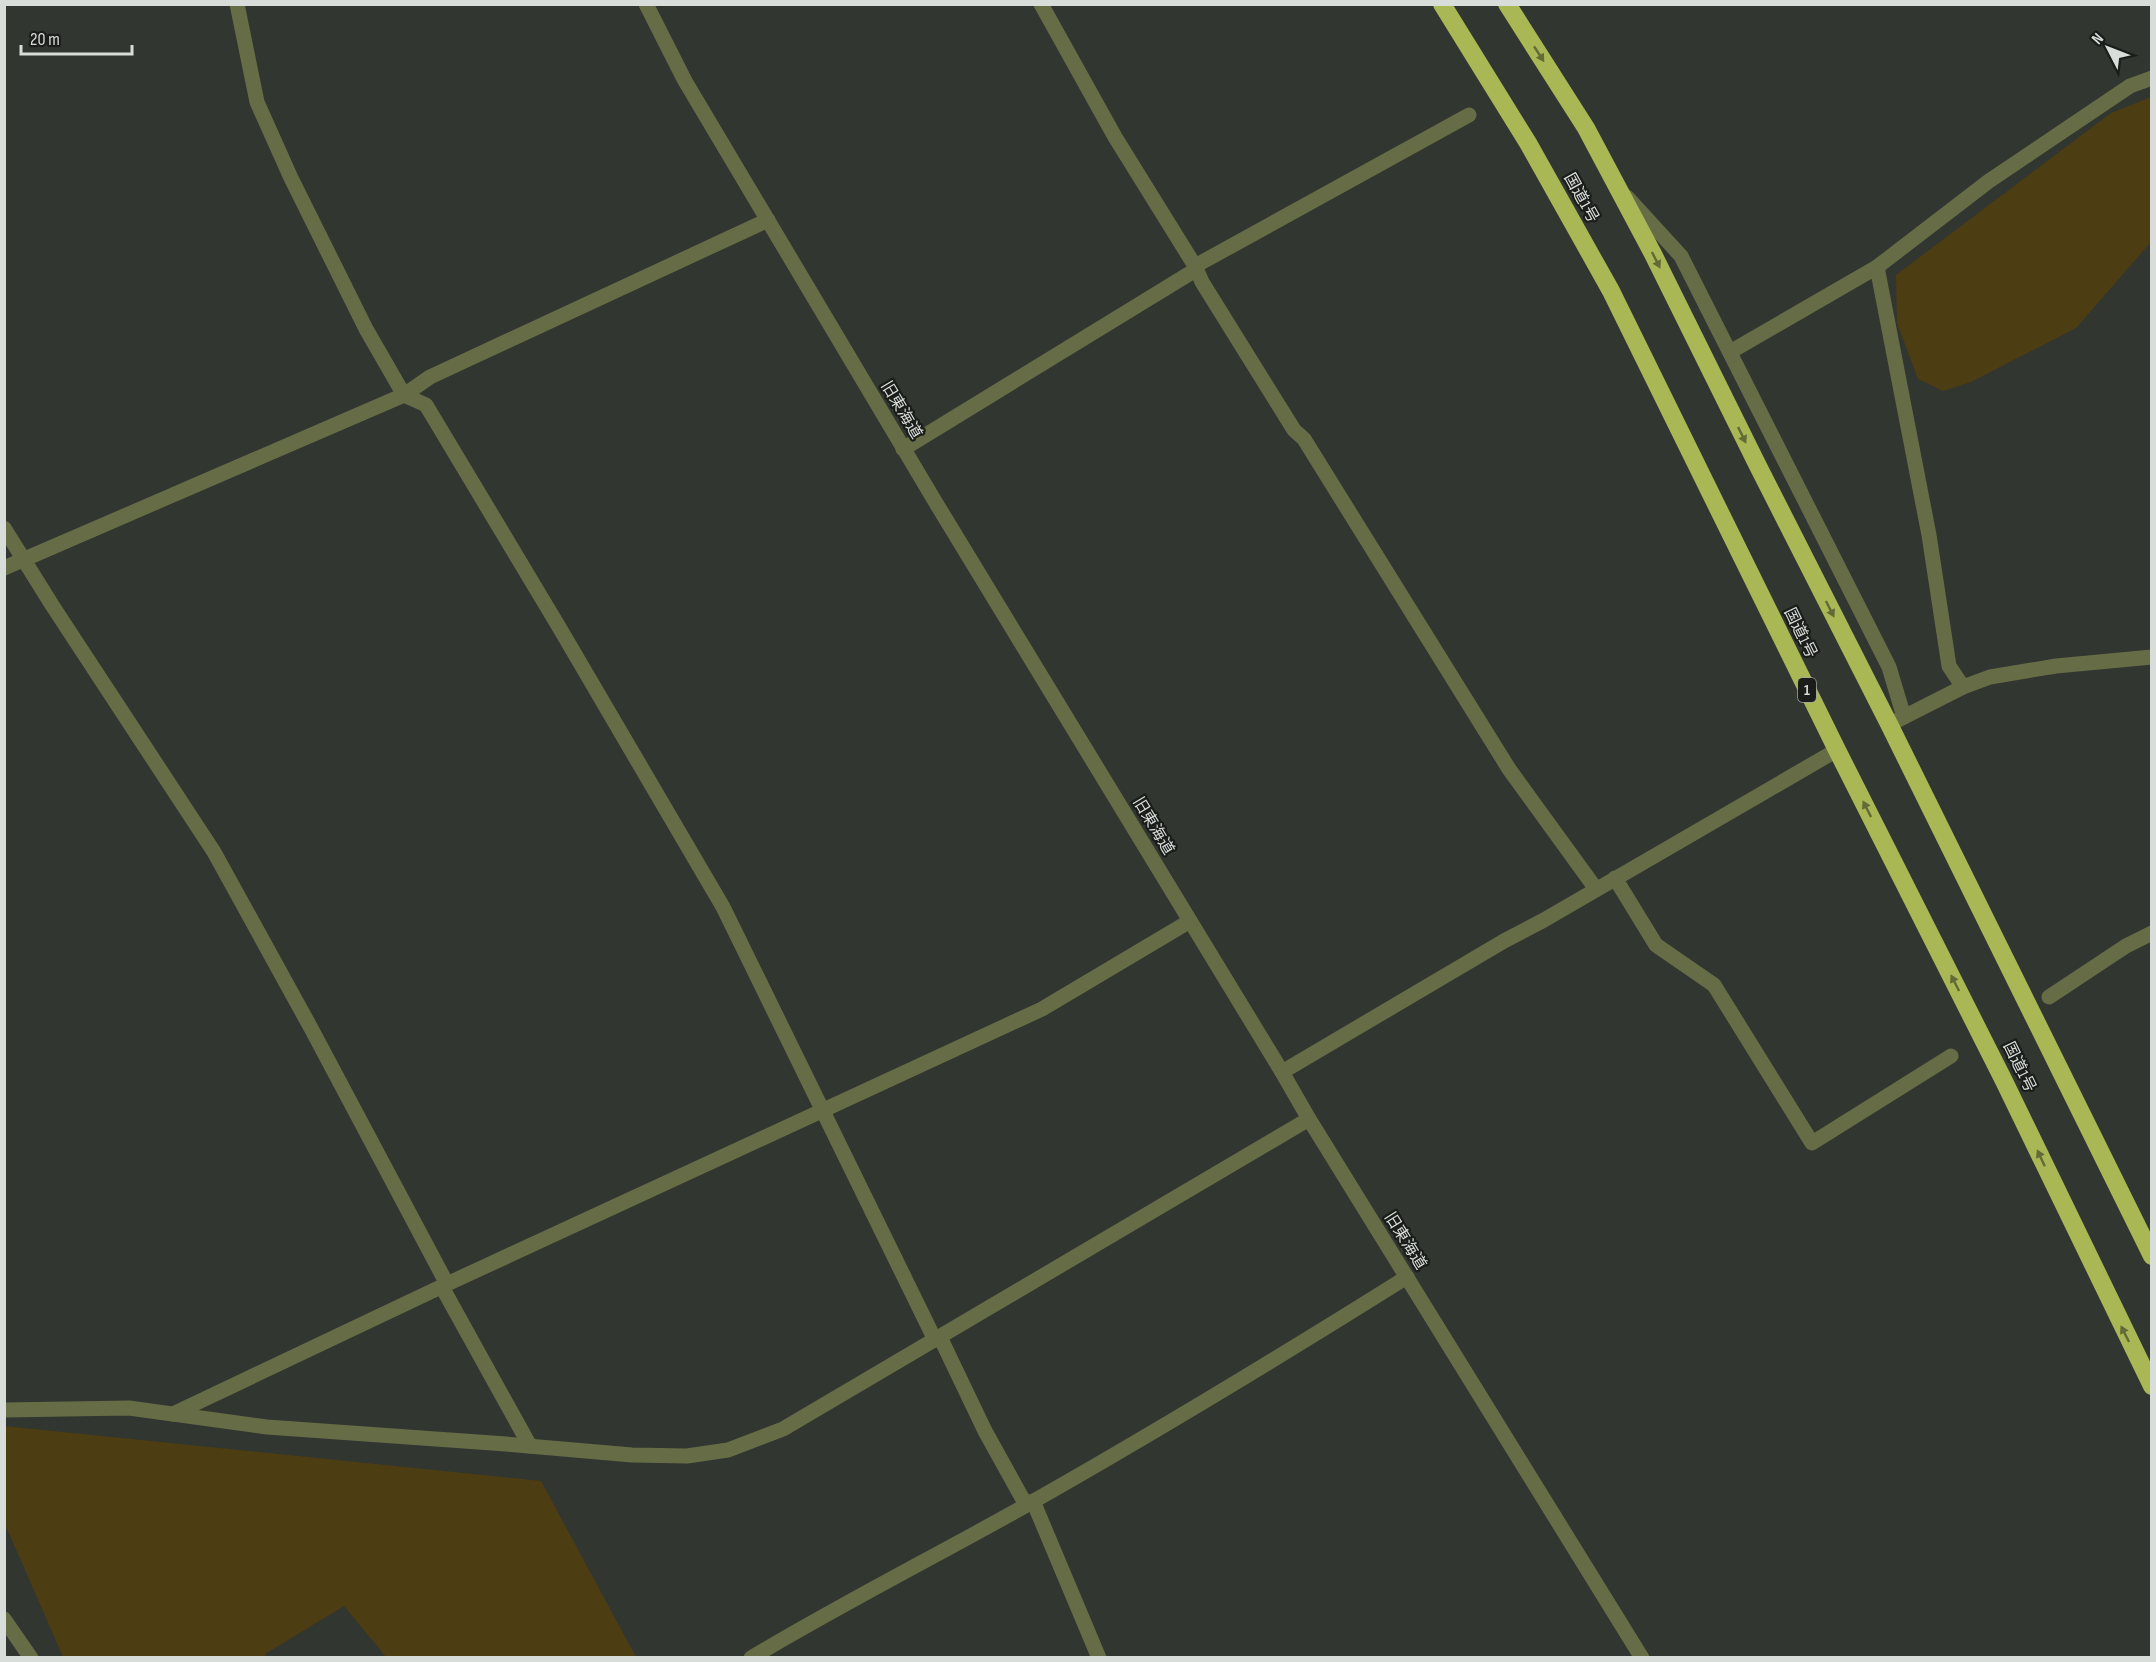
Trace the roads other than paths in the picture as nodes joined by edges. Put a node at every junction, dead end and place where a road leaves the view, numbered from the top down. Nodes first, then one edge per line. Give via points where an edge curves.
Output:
1 (237, 4) edge
2 (646, 4) edge
3 (1041, 4) edge
4 (1442, 4) edge
5 (1507, 4) edge
6 (2151, 78) edge
7 (1469, 115) dead end
8 (1617, 186) junction
9 (768, 220) junction
10 (1196, 267) junction
11 (1877, 267) junction
12 (1730, 351) junction
13 (404, 395) junction
14 (903, 449) junction
15 (4, 528) edge
16 (23, 560) junction
17 (4, 568) edge
18 (2151, 657) edge
19 (1963, 687) junction
20 (1896, 720) junction
21 (1837, 750) junction
22 (1615, 878) junction
23 (1596, 889) junction
24 (1190, 921) junction
25 (2151, 933) edge
26 (2049, 997) dead end
27 (1951, 1056) dead end
28 (1282, 1072) junction
29 (823, 1112) junction
30 (1309, 1119) junction
31 (2151, 1256) edge
32 (1407, 1277) junction
33 (445, 1286) junction
34 (937, 1338) junction
35 (2151, 1386) edge
36 (4, 1410) edge
37 (173, 1414) junction
38 (530, 1446) junction
39 (1030, 1503) junction
40 (4, 1619) edge
41 (31, 1658) edge
42 (751, 1658) edge
43 (1099, 1658) edge
44 (1642, 1658) edge

1 - 13 street via 257,102 366,329
2 - 9 street, 旧東海道 via 684,81
3 - 10 street via 1115,137
4 - 21 highway, 国道1号 / 1 via 1528,143 1611,291
5 -> 8 highway via 1586,128
6 - 11 street via 2130,86 1989,181
7 - 10 street
8 - 12 street via 1681,256
8 -> 20 highway via 1763,476
9 - 13 street via 430,377
9 - 14 street, 旧東海道
10 - 14 street
10 - 23 street via 1294,430 1310,448 1509,769
11 - 12 street
11 - 19 street via 1949,666
12 - 20 street via 1889,667
13 - 16 street
13 - 29 street via 426,405 665,807 723,907
14 - 24 street, 旧東海道
15 - 16 street
16 - 17 street
16 - 33 street via 214,852
18 - 19 street via 2056,666 1990,677
19 - 20 street
20 - 31 highway
21 - 22 street
35 -> 21 highway, 国道1号 / 1 via 2004,1081
22 - 23 street
22 - 27 street via 1656,945 1714,986 1812,1143
23 - 28 street
24 - 28 street, 旧東海道
24 - 29 street via 1042,1008
25 - 26 street
28 - 30 street, 旧東海道
29 - 33 street
29 - 34 street
30 - 32 street, 旧東海道
30 - 34 street
32 - 39 street
32 - 44 street, 旧東海道
33 - 37 street
33 - 38 street
34 - 38 street via 783,1429 728,1450 687,1456 632,1455
34 - 39 street via 985,1431
36 - 37 street via 129,1408
37 - 38 street via 267,1427
39 - 42 street
39 - 43 street
40 - 41 street

